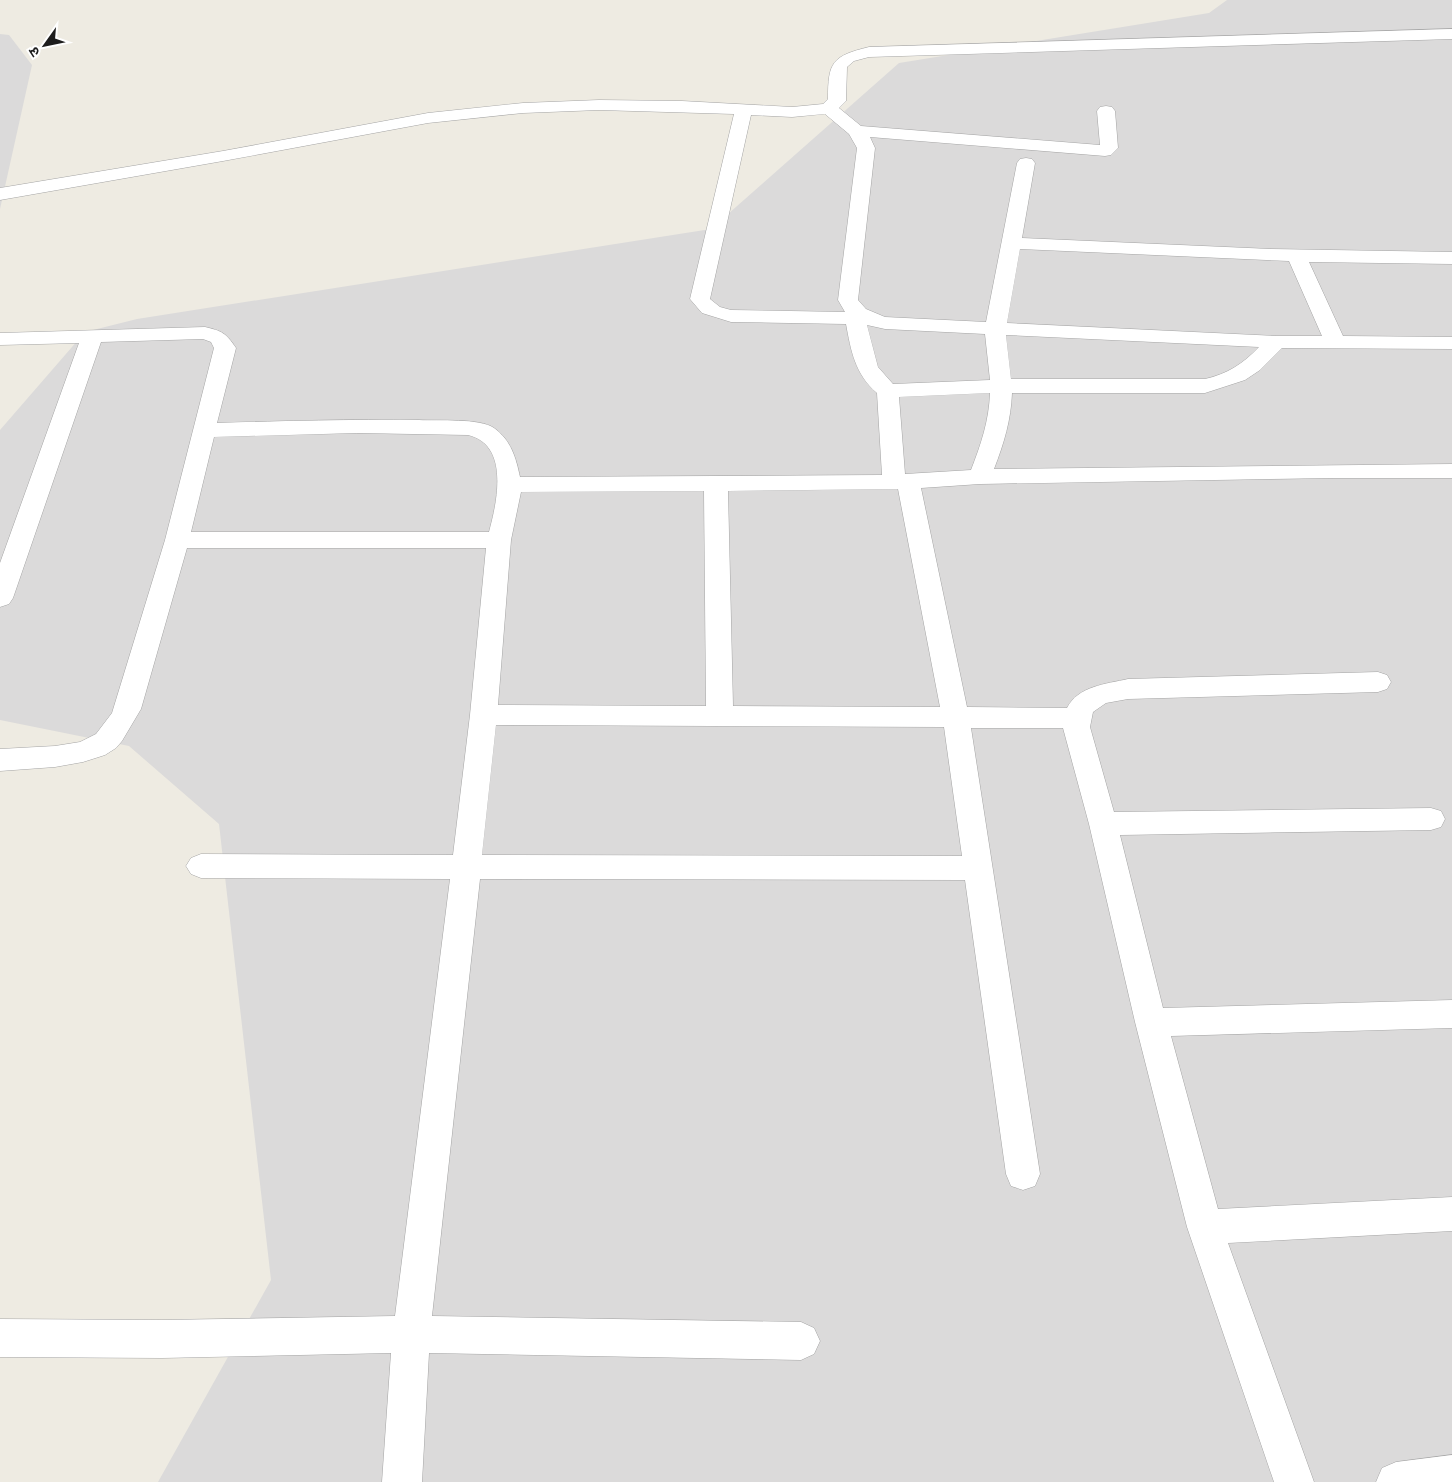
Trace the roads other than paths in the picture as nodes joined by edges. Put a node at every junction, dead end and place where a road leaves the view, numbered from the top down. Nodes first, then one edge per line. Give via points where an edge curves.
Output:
1 (1452, 34) edge
2 (828, 108) junction
3 (744, 109) junction
4 (1106, 110) dead end
5 (857, 130) junction
6 (1026, 163) dead end
7 (0, 194) edge
8 (1011, 243) junction
9 (1297, 256) junction
10 (1452, 258) edge
11 (860, 318) junction
12 (995, 329) junction
13 (92, 337) junction
14 (0, 339) edge
15 (1276, 342) junction
16 (1336, 343) junction
17 (1452, 344) edge
18 (1001, 386) junction
19 (888, 390) junction
20 (204, 430) junction
21 (1452, 471) edge
22 (980, 477) junction
23 (901, 482) junction
24 (716, 484) junction
25 (510, 485) junction
26 (177, 540) junction
27 (499, 540) junction
28 (0, 598) edge
29 (1378, 682) dead end
30 (484, 715) junction
31 (720, 717) junction
32 (956, 718) junction
33 (1078, 718) junction
34 (0, 760) edge
35 (1431, 819) dead end
36 (1103, 824) junction
37 (201, 866) dead end
38 (467, 867) junction
39 (979, 868) junction
40 (1452, 1014) edge
41 (1151, 1022) junction
42 (1024, 1174) dead end
43 (1452, 1214) edge
44 (1205, 1227) junction
45 (412, 1334) junction
46 (0, 1338) edge
47 (801, 1341) dead end
48 (1452, 1476) edge
49 (402, 1482) edge
50 (1294, 1482) edge
51 (1396, 1482) edge

1 - 2 street via 869,52 843,60 837,68 837,101
2 - 3 street via 812,112
2 - 5 street
3 - 7 street via 599,105 523,108 428,118
3 - 11 street via 700,299 705,308 731,316
4 - 5 street via 1109,148 1105,151
5 - 11 street via 866,148 848,300
6 - 8 street
8 - 9 street
8 - 12 street
9 - 10 street
9 - 16 street
11 - 12 street via 885,323
11 - 19 street via 867,370
12 - 15 street
12 - 18 street
13 - 14 street
13 - 20 street via 205,333 219,338 225,348
13 - 28 street
15 - 16 street
15 - 18 street via 1249,370 1231,380 1205,386
16 - 17 street
18 - 19 street
18 - 22 street via 1000,412
19 - 23 street
20 - 25 street via 357,426 468,428 485,432 496,442 504,455
20 - 26 street
21 - 22 street
22 - 23 street
23 - 24 street
23 - 32 street
24 - 25 street
24 - 31 street
25 - 27 street
26 - 27 street
26 - 34 street via 128,710 117,730 105,742 87,750
27 - 30 street
29 - 33 street via 1128,689 1098,695 1081,707
30 - 31 street
30 - 38 street
31 - 32 street
32 - 33 street
32 - 39 street
33 - 36 street via 1076,727
35 - 36 street
36 - 41 street
37 - 38 street
38 - 39 street
38 - 45 street
39 - 42 street
40 - 41 street
41 - 44 street
43 - 44 street
44 - 50 street
45 - 46 street
45 - 47 street
45 - 49 street
48 - 51 street

